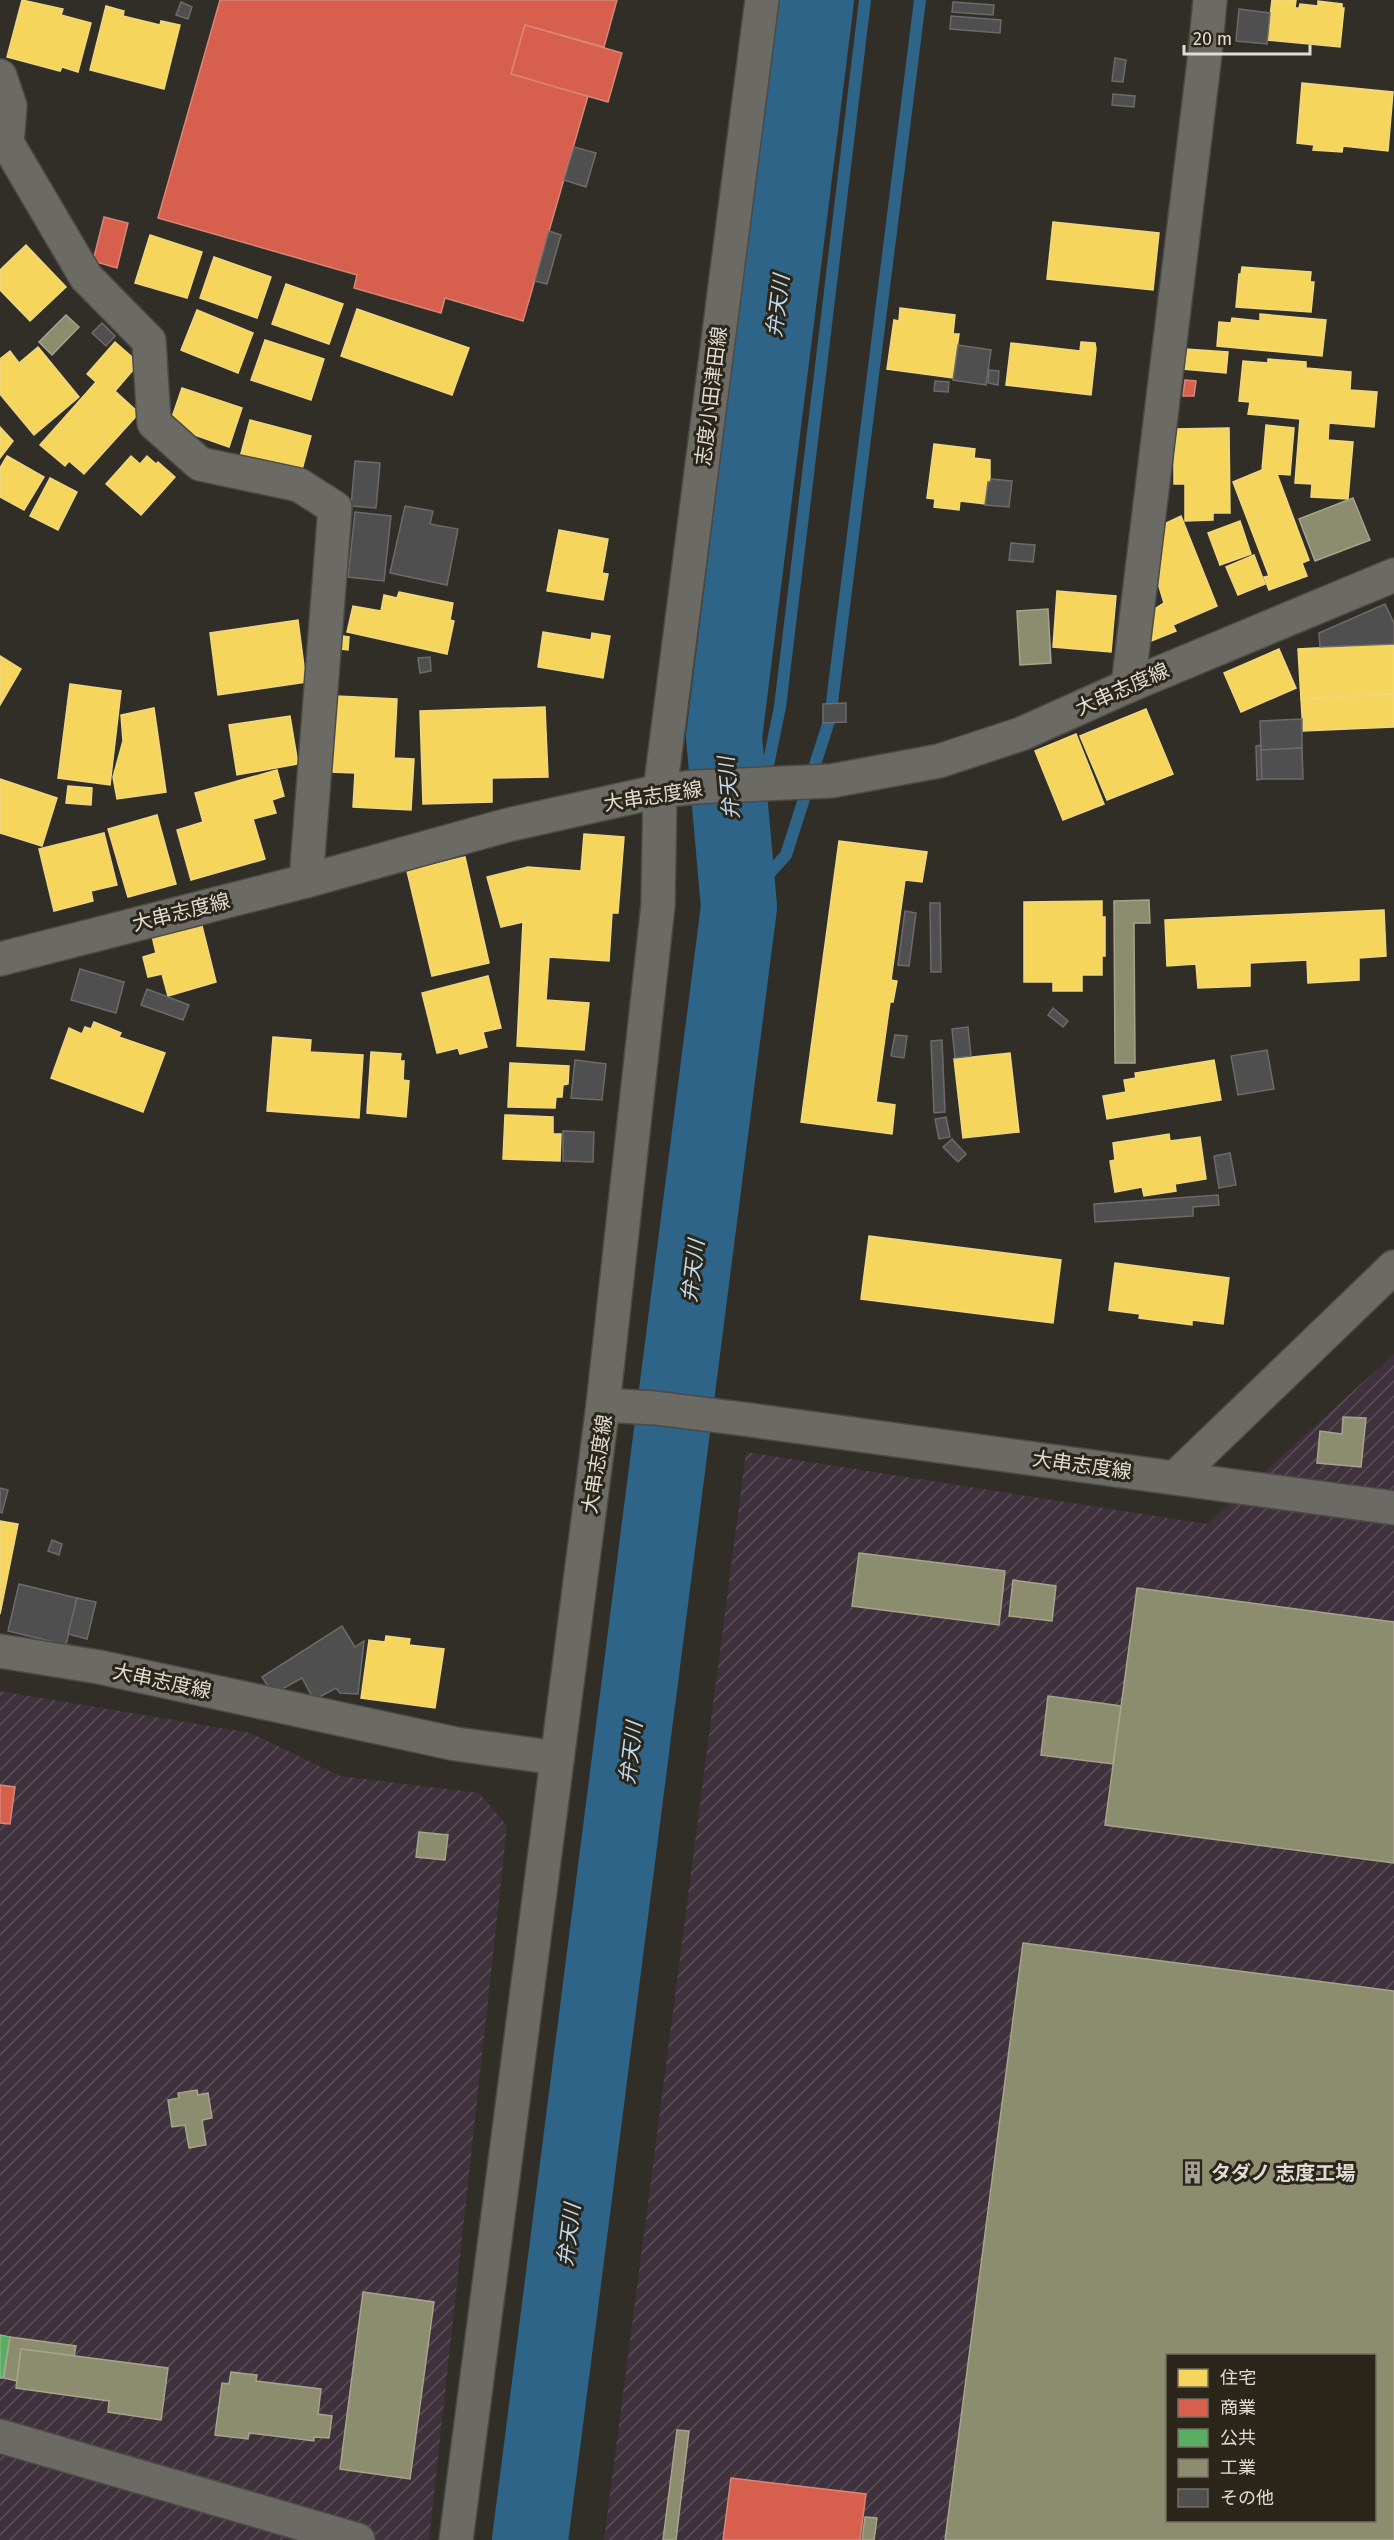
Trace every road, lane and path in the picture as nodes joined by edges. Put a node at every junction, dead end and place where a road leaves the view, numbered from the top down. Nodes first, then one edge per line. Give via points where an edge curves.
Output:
1 (762, 0) edge
2 (1210, 0) edge
3 (0, 76) edge
4 (1394, 575) edge
5 (1128, 686) junction
6 (660, 792) junction
7 (306, 881) junction
8 (0, 958) edge
9 (1394, 1267) edge
10 (603, 1405) junction
11 (1175, 1478) junction
12 (1394, 1508) edge
13 (0, 1651) edge
14 (557, 1758) junction
15 (0, 2436) edge
16 (358, 2540) edge
17 (456, 2540) edge

1 - 6 main road, 志度小田津田線
2 - 5 main road
3 - 7 main road via 10,106 7,143 86,277 149,341 154,423 200,464 299,484 335,508
4 - 5 main road, 大串志度線
5 - 6 main road, 大串志度線 via 1021,734 939,761 831,781
6 - 7 main road, 大串志度線 via 508,825
6 - 10 main road, 志度小田津田線 via 658,906
7 - 8 main road, 大串志度線
9 - 11 main road
10 - 11 main road, 大串志度線 via 743,1419
10 - 14 main road, 大串志度線
11 - 12 main road, 大串志度線
13 - 14 main road, 大串志度線 via 99,1667 456,1744
14 - 17 main road
15 - 16 main road

